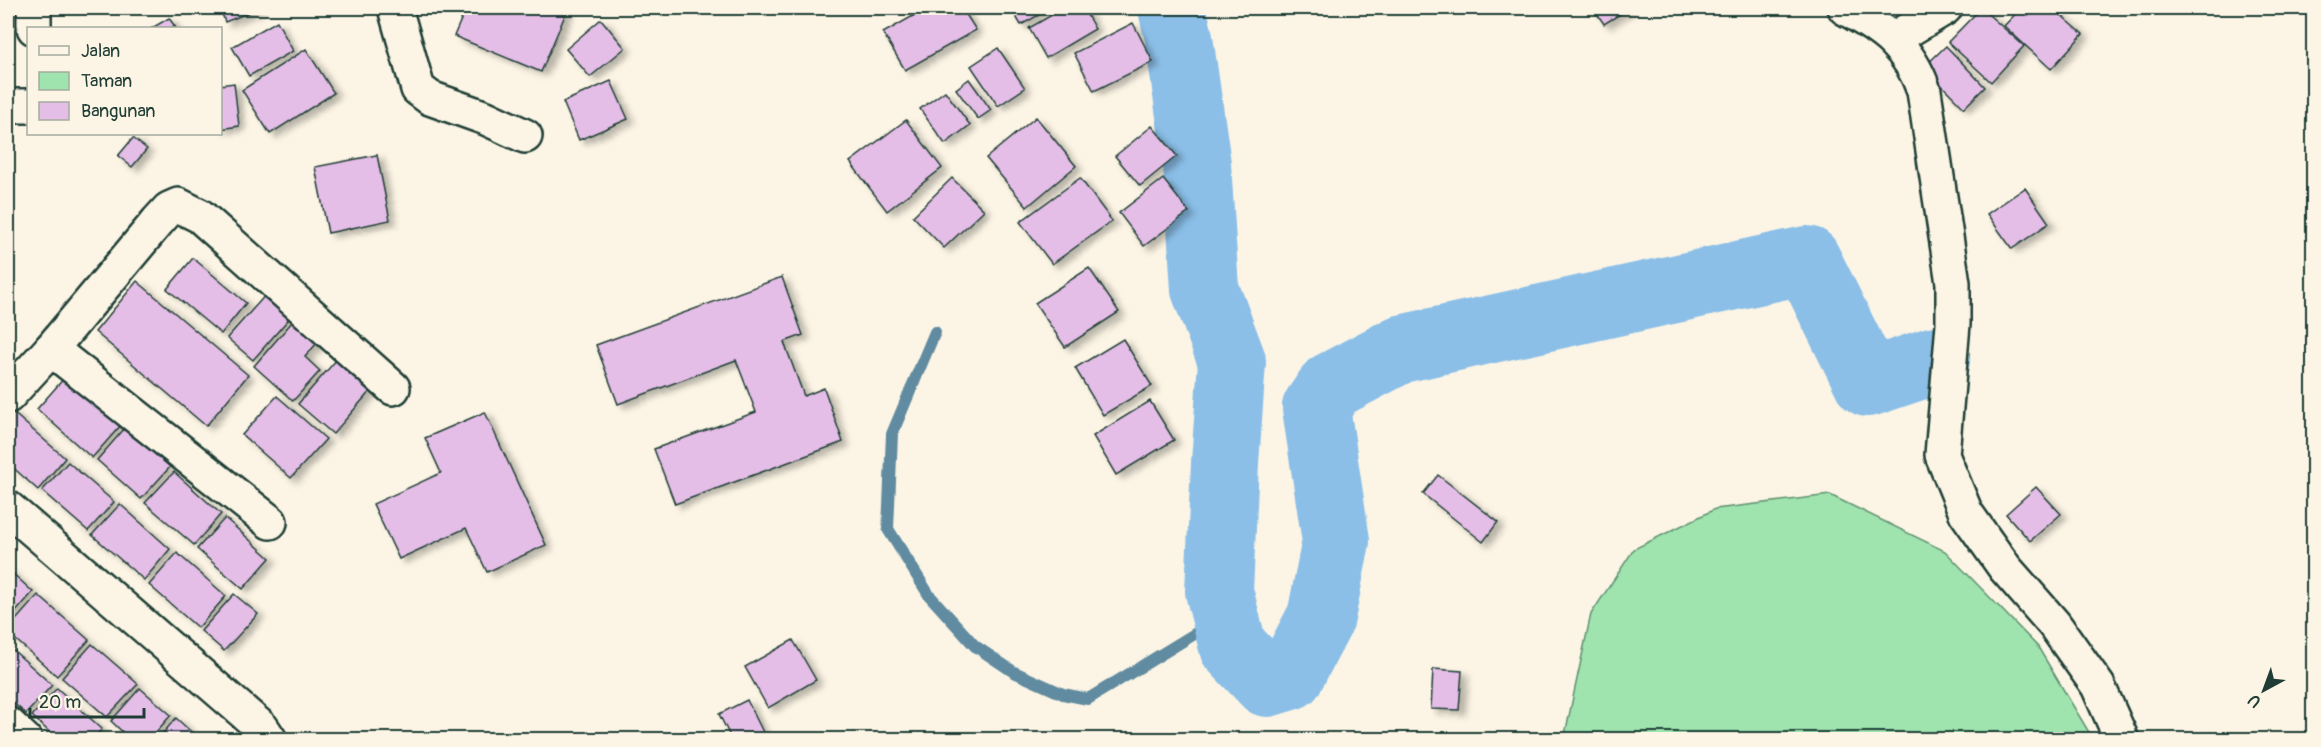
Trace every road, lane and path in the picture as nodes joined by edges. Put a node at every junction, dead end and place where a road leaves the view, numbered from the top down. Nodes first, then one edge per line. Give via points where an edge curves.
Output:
1 (34, 8) edge
2 (395, 8) edge
3 (1845, 8) edge
4 (1945, 8) edge
5 (34, 27) edge
6 (1893, 39) junction
7 (8, 106) edge
8 (27, 106) edge
9 (525, 136) dead end
10 (51, 349) junction
11 (393, 388) dead end
12 (8, 396) edge
13 (8, 508) edge
14 (270, 522) dead end
15 (8, 724) edge
16 (25, 740) edge
17 (270, 740) edge
18 (2122, 740) edge

1 - 5 street
2 - 9 street via 418,89 430,98
3 - 6 street
4 - 6 street
6 - 18 street via 1917,70 1924,91 1953,283 1942,455 1966,513 2098,686
7 - 8 street
10 - 11 street via 158,221 178,205 200,216
10 - 12 street
10 - 14 street
13 - 17 street via 262,728
15 - 16 street

